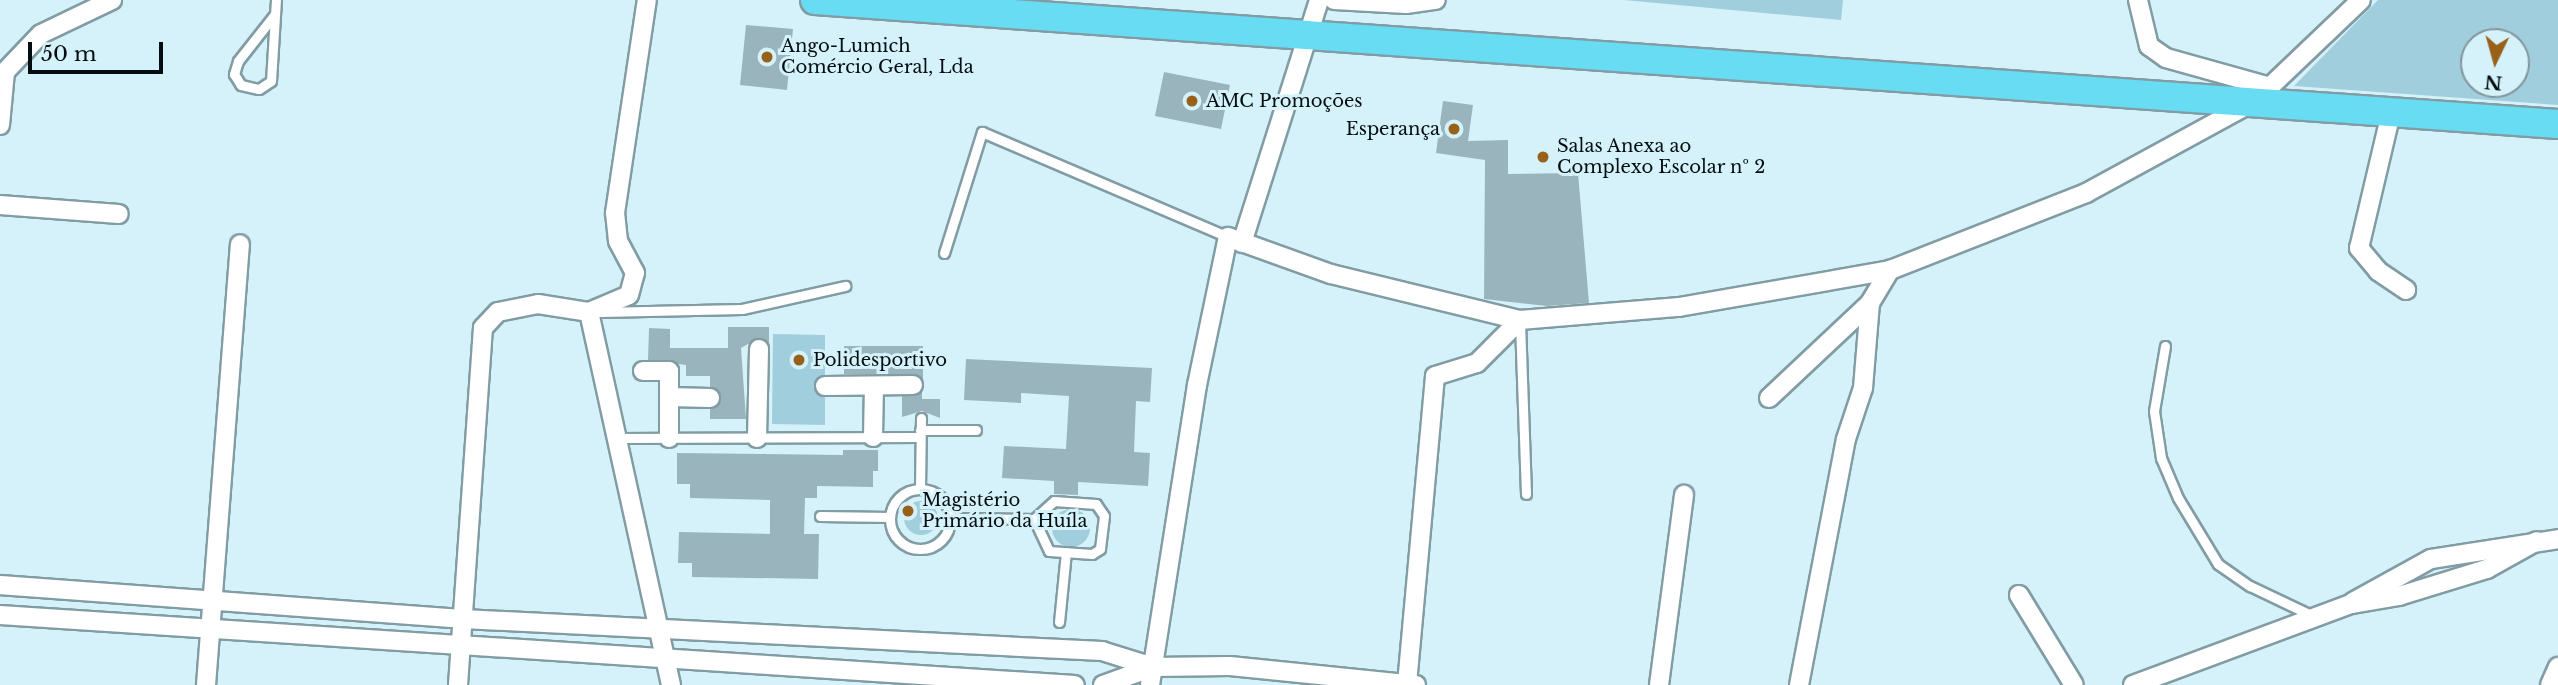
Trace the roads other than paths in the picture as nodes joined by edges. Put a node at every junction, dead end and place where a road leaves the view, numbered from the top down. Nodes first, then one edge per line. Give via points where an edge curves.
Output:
1 (112, 0) edge
2 (276, 0) edge
3 (646, 0) edge
4 (815, 0) edge
5 (1319, 0) edge
6 (1334, 0) edge
7 (1436, 0) edge
8 (2138, 0) edge
9 (2361, 0) edge
10 (275, 14) junction
11 (1309, 33) junction
12 (2, 74) edge
13 (2262, 94) junction
14 (2391, 113) junction
15 (2558, 124) edge
16 (0, 125) edge
17 (0, 205) edge
18 (119, 214) dead end
19 (1235, 240) junction
20 (240, 244) dead end
21 (944, 253) dead end
22 (1890, 270) junction
23 (845, 286) dead end
24 (2406, 290) dead end
25 (1870, 303) junction
26 (589, 312) junction
27 (1520, 320) junction
28 (2165, 346) dead end
29 (759, 348) dead end
30 (643, 371) dead end
31 (913, 385) dead end
32 (825, 386) dead end
33 (874, 386) junction
34 (669, 397) junction
35 (710, 398) dead end
36 (1769, 398) dead end
37 (921, 418) dead end
38 (976, 430) dead end
39 (920, 434) junction
40 (617, 438) junction
41 (758, 438) junction
42 (873, 438) junction
43 (669, 439) junction
44 (920, 489) junction
45 (1526, 494) dead end
46 (1684, 495) dead end
47 (820, 516) dead end
48 (890, 517) junction
49 (951, 518) junction
50 (1034, 519) junction
51 (2558, 539) edge
52 (2537, 541) junction
53 (1066, 552) junction
54 (0, 585) edge
55 (2019, 595) dead end
56 (213, 601) junction
57 (2351, 604) junction
58 (0, 615) edge
59 (2314, 617) junction
60 (463, 619) junction
61 (1059, 622) dead end
62 (659, 629) junction
63 (210, 631) junction
64 (461, 649) junction
65 (666, 662) junction
66 (2558, 667) edge
67 (1151, 676) edge
68 (894, 680) edge
69 (1349, 681) edge
70 (1797, 681) edge
71 (206, 685) edge
72 (458, 685) edge
73 (671, 685) edge
74 (1075, 685) edge
75 (1103, 685) edge
76 (1411, 685) edge
77 (1659, 685) edge
78 (2074, 685) edge
79 (2133, 685) edge
80 (2550, 685) edge

1 - 12 street via 41,34
2 - 10 lane
3 - 26 street via 615,214 618,241 635,273 629,295
4 - 11 main road
5 - 11 street
6 - 7 street via 1395,4
8 - 13 street via 2149,46 2166,58
9 - 13 street
10 - 10 lane via 238,61 234,74 241,85 259,89 271,81
11 - 13 main road
11 - 19 street
12 - 16 street
13 - 14 main road
13 - 22 street via 2086,193
14 - 15 main road
14 - 24 street via 2359,248 2378,271
17 - 18 street
19 - 21 lane via 982,132
19 - 27 street via 1331,274
19 - 67 street via 1197,385
20 - 56 street
22 - 25 street
22 - 27 street via 1679,307
23 - 26 lane via 742,309
25 - 36 street
25 - 70 street via 1863,388 1846,439 1834,523 1822,555
26 - 40 street
26 - 60 street via 538,304 498,312 483,328
27 - 45 lane
27 - 76 street via 1476,363 1435,376
28 - 59 lane via 2154,411 2161,458 2178,498 2218,564 2250,586
29 - 41 street
30 - 34 street via 669,371
31 - 33 street
32 - 33 street
33 - 42 street
34 - 35 street
34 - 43 street
37 - 39 lane
38 - 39 lane
39 - 42 lane
39 - 44 lane
40 - 43 lane
40 - 62 street
41 - 42 lane
41 - 43 lane
44 - 48 lane via 903,494
44 - 49 lane via 940,496
46 - 77 street
47 - 48 lane
48 - 49 lane via 899,540 917,549 943,539
49 - 50 lane
50 - 53 lane via 1044,547
50 - 53 lane via 1054,501 1102,509 1100,549 1092,554
51 - 52 street
52 - 57 street via 2487,569 2399,596
52 - 57 street via 2431,559 2375,585
53 - 61 lane
54 - 56 street
55 - 78 street
56 - 60 street
56 - 63 street
57 - 59 street
58 - 63 street
59 - 79 street
60 - 62 street
60 - 64 street
62 - 65 street
62 - 67 street via 1102,651
63 - 64 street
63 - 71 street
64 - 65 street
64 - 72 street
65 - 68 street
65 - 73 street
66 - 80 street
67 - 69 street via 1230,666
67 - 75 street
68 - 74 street
69 - 76 street

